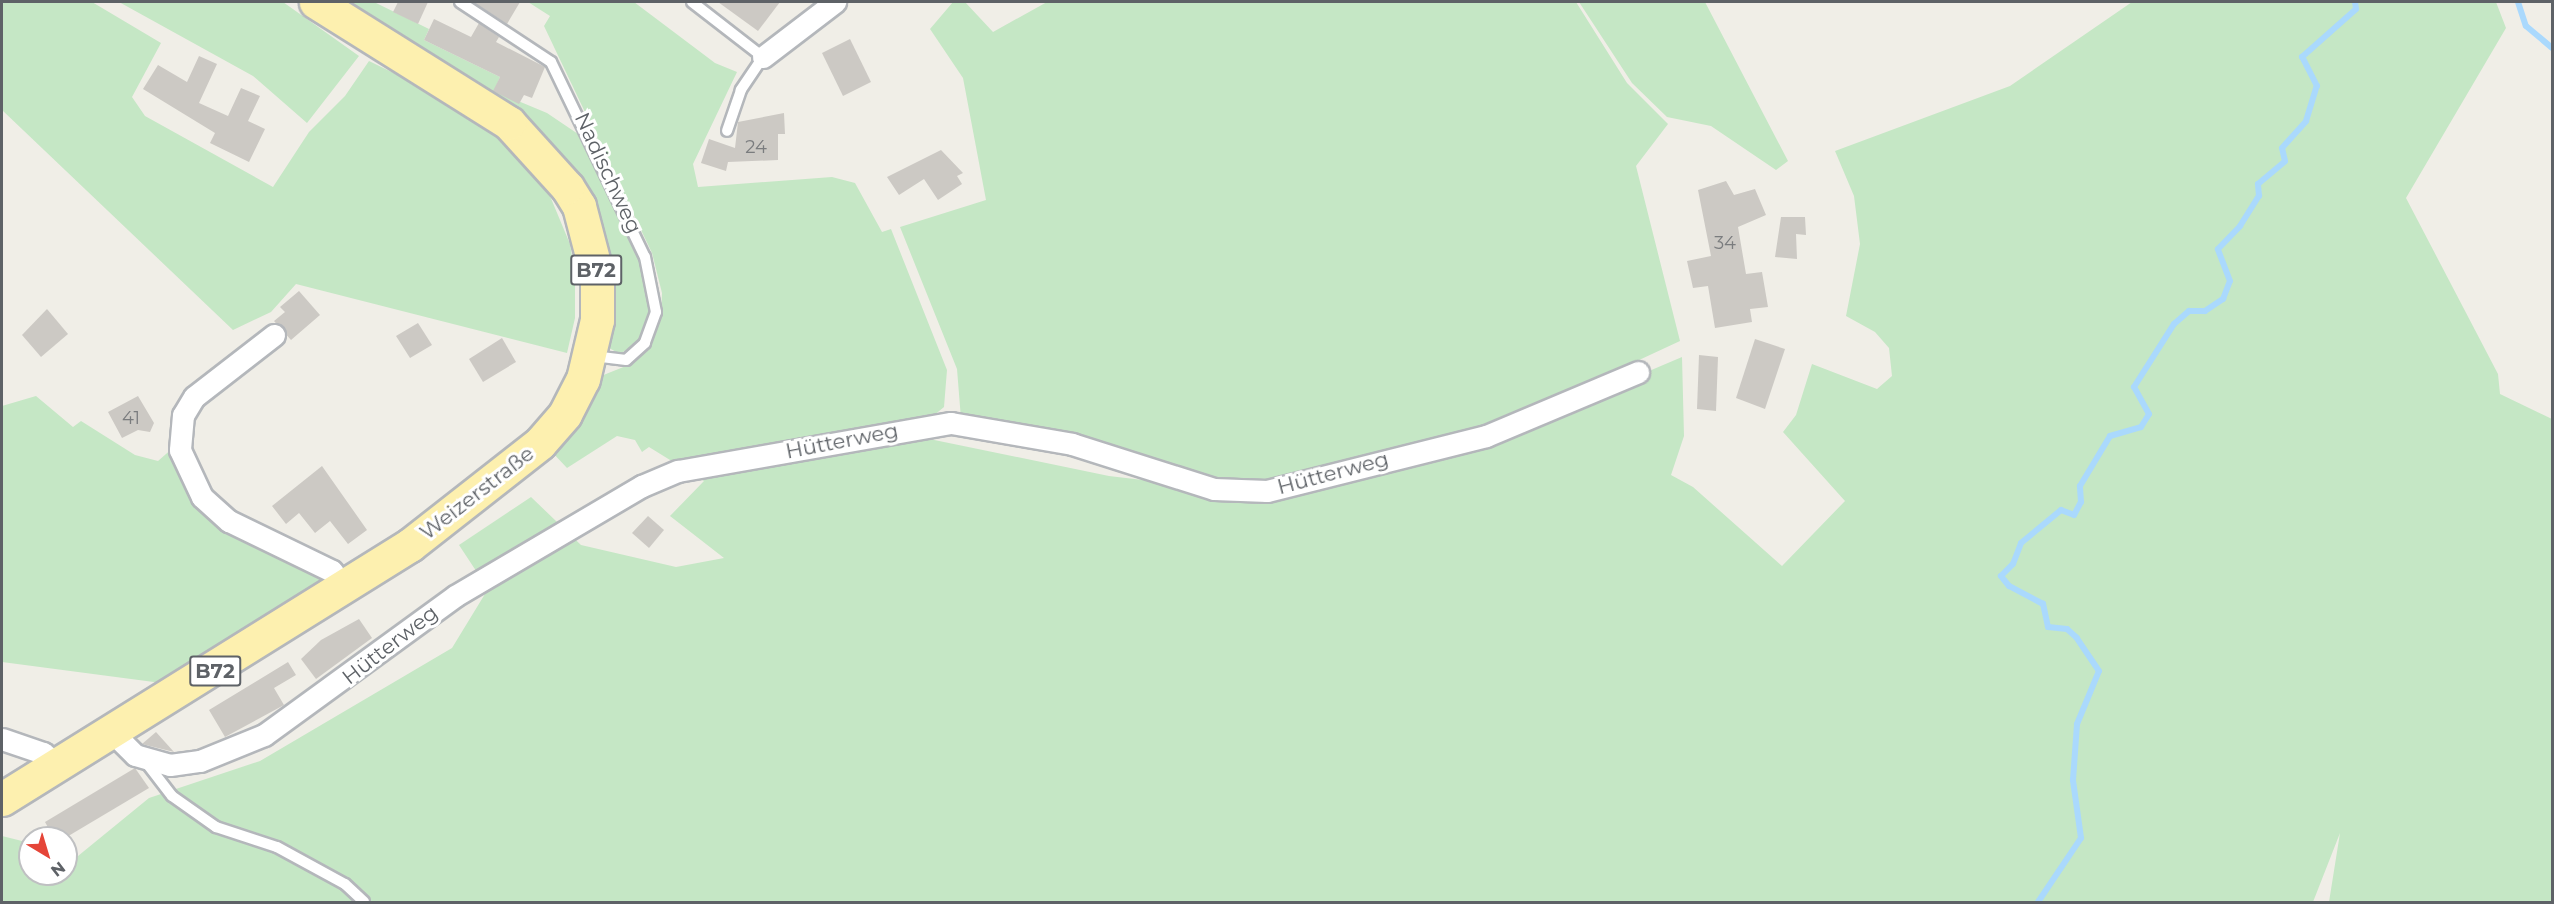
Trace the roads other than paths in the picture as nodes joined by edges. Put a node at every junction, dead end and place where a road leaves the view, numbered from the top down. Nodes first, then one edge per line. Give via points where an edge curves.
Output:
1 (316, 2) edge
2 (460, 2) edge
3 (692, 2) edge
4 (836, 2) edge
5 (763, 57) junction
6 (727, 131) dead end
7 (274, 335) dead end
8 (595, 357) junction
9 (1638, 372) dead end
10 (345, 588) junction
11 (113, 733) junction
12 (2, 739) edge
13 (145, 761) junction
14 (58, 766) junction
15 (2, 799) edge
16 (364, 903) edge

1 - 8 main road, Weizerstraße / B72 via 509,123 549,162 579,206 592,244 599,303
2 - 8 lane, Nadischweg via 551,62 639,240 654,289 654,323 632,357
3 - 5 lane
4 - 5 street
5 - 6 lane via 741,90
7 - 10 street via 194,397 183,415 180,450 202,497 229,521 332,571
8 - 10 main road, Weizerstraße / B72 via 574,398 533,450 475,498
9 - 13 street, Hütterweg via 1486,436 1267,491 1214,489 1072,444 951,423 678,471 642,486 455,596 264,735 200,761
10 - 11 main road, Weizerstraße / B72
11 - 13 street
11 - 14 main road, Weizerstraße / B72
12 - 14 street via 43,753
13 - 16 lane via 172,796 216,827 277,847 345,884
14 - 15 main road, Weizerstraße / B72

